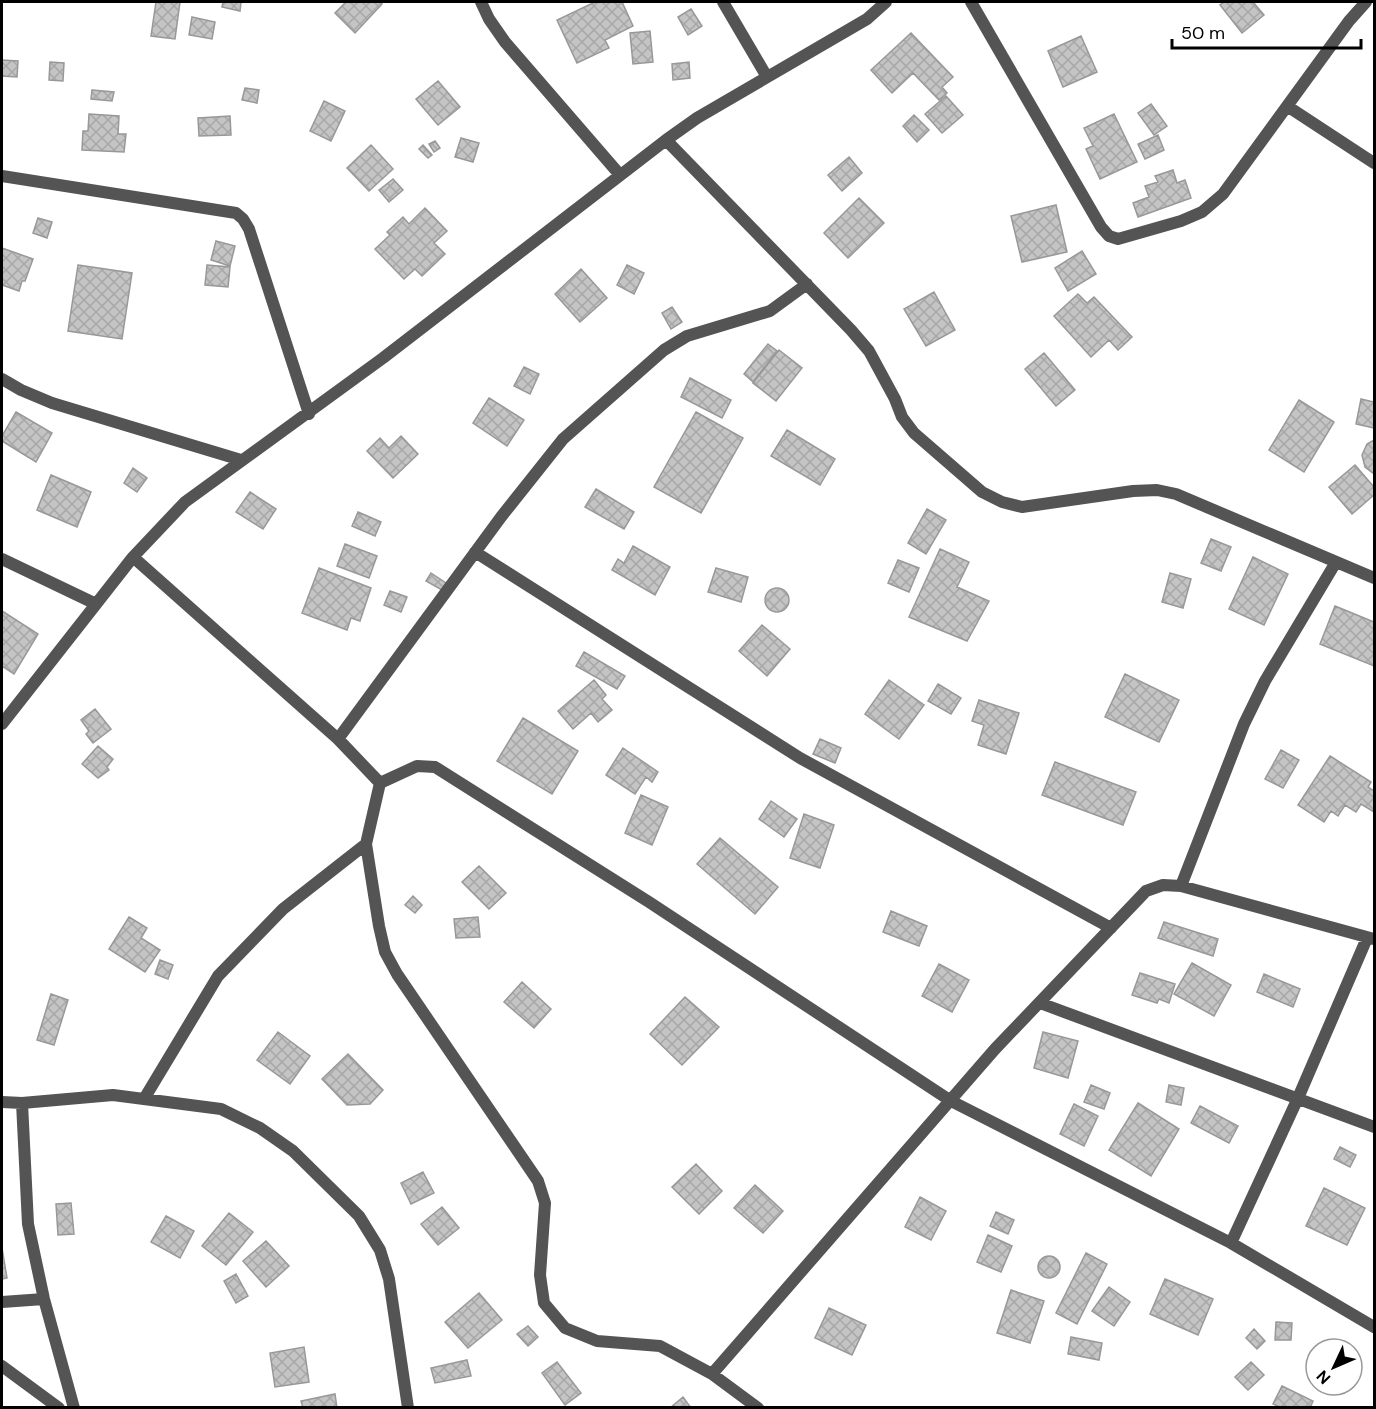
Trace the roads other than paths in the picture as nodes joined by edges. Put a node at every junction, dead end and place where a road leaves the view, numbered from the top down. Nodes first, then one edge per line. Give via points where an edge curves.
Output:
1 (481, 2) edge
2 (723, 2) edge
3 (886, 2) edge
4 (971, 2) edge
5 (1366, 2) edge
6 (767, 77) junction
7 (1287, 106) junction
8 (666, 140) junction
9 (1374, 163) edge
10 (620, 175) junction
11 (2, 176) edge
12 (807, 284) junction
13 (2, 379) edge
14 (309, 414) junction
15 (241, 460) junction
16 (475, 552) junction
17 (133, 558) junction
18 (2, 560) edge
19 (1336, 562) junction
20 (1374, 578) edge
21 (96, 604) junction
22 (2, 724) edge
23 (338, 739) junction
24 (380, 783) junction
25 (366, 844) junction
26 (1181, 886) junction
27 (1111, 928) junction
28 (1371, 939) edge
29 (1040, 1003) junction
30 (1298, 1098) junction
31 (144, 1099) junction
32 (951, 1101) junction
33 (2, 1102) edge
34 (22, 1103) junction
35 (1374, 1127) edge
36 (1231, 1243) junction
37 (44, 1299) junction
38 (2, 1302) edge
39 (1374, 1327) edge
40 (2, 1366) edge
41 (712, 1374) junction
42 (59, 1407) edge
43 (74, 1407) edge
44 (408, 1407) edge
45 (758, 1407) edge

1 - 10 street via 505,42
2 - 6 street
3 - 6 street via 867,19
4 - 7 street via 1109,236 1118,238 1202,212 1223,194
5 - 7 street
6 - 8 street
7 - 9 street
8 - 10 street
8 - 12 street
10 - 14 street
11 - 14 street via 236,213 249,229
12 - 16 street via 770,311 687,336 664,350 563,439
12 - 19 street via 869,351 914,433 982,492 1022,507 1157,490 1176,494
13 - 15 street via 52,404
14 - 15 street
15 - 17 street via 185,502
16 - 23 street
16 - 27 street via 800,758
17 - 21 street
17 - 23 street
18 - 21 street
19 - 20 street
19 - 26 street via 1244,724
21 - 22 street
23 - 24 street
24 - 25 street
24 - 32 street via 417,766 435,767
25 - 31 street via 283,909 218,976
25 - 41 street via 385,952 538,1180 545,1203 540,1275 544,1303 565,1328 597,1341 660,1346
26 - 27 street via 1163,885 1146,891
26 - 28 street
27 - 29 street
28 - 30 street
29 - 30 street
29 - 32 street
30 - 35 street
30 - 36 street
31 - 34 street via 113,1095
31 - 44 street via 220,1109 261,1128 293,1151 359,1216 380,1250 389,1280
32 - 36 street
32 - 41 street
33 - 34 street
34 - 37 street via 28,1224
36 - 39 street
37 - 38 street
37 - 43 street
40 - 42 street
41 - 45 street

